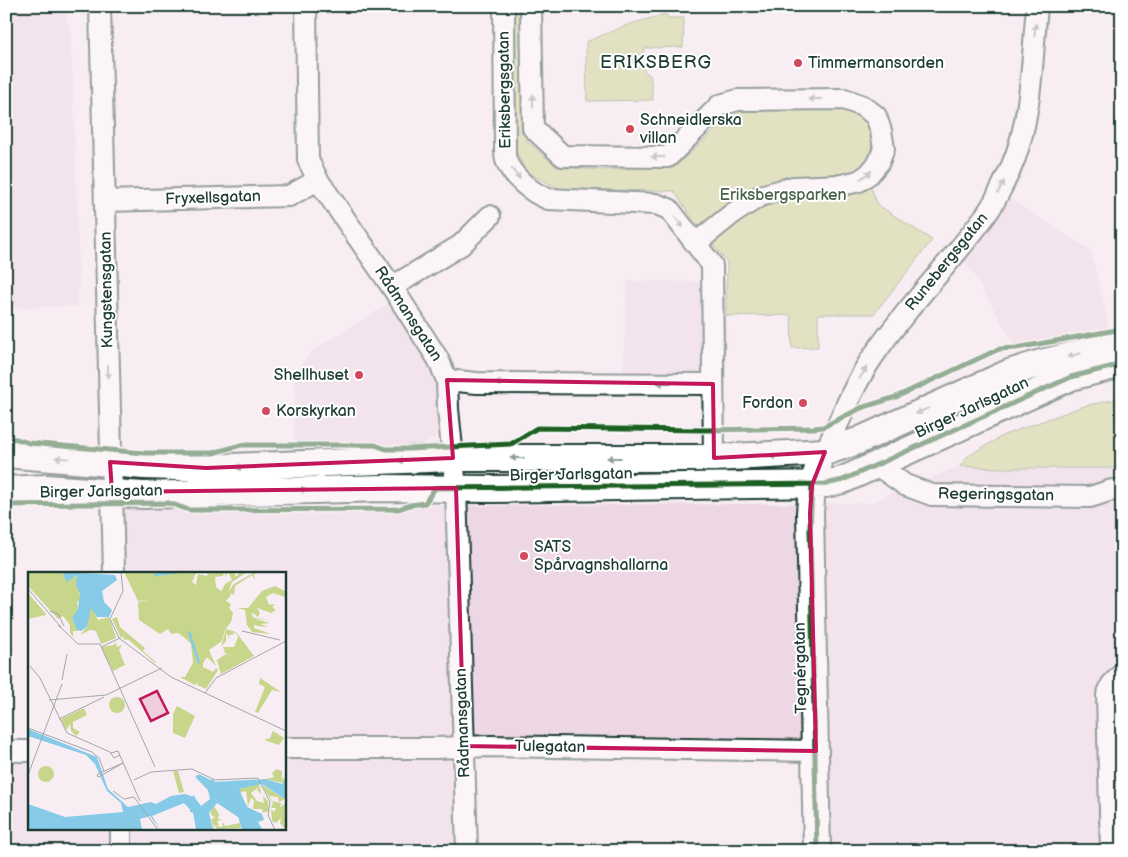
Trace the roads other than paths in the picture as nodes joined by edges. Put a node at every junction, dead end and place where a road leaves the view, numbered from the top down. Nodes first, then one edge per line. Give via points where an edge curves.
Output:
1 (100, 6) edge
2 (306, 6) edge
3 (504, 6) edge
4 (531, 6) edge
5 (1037, 6) edge
6 (318, 180) junction
7 (105, 201) junction
8 (490, 216) dead end
9 (696, 243) junction
10 (392, 287) junction
11 (1122, 344) edge
12 (1122, 364) edge
13 (448, 380) junction
14 (713, 384) junction
15 (842, 417) junction
16 (858, 441) junction
17 (825, 452) junction
18 (6, 454) edge
19 (453, 458) junction
20 (714, 458) junction
21 (110, 462) junction
22 (877, 465) junction
23 (812, 485) junction
24 (456, 488) junction
25 (6, 490) edge
26 (1122, 490) edge
27 (112, 492) junction
28 (114, 572) edge
29 (1122, 674) edge
30 (464, 746) junction
31 (285, 748) edge
32 (6, 751) edge
33 (28, 751) edge
34 (816, 752) junction
35 (121, 830) edge
36 (122, 851) edge
37 (467, 851) edge
38 (817, 851) edge
39 (1111, 851) edge

1 - 7 street, Kungstensgatan
2 - 6 street, Rådmansgatan via 308,160
3 -> 9 street, Eriksbergsgatan via 505,148 506,160 513,172 539,196 548,199 656,204 669,209
9 -> 4 street, Eriksbergsgatan via 760,196 793,187 842,185 869,174 879,162 884,148 876,116 863,106 844,99 738,100 720,105 668,157 563,156 533,128
15 -> 5 street, Runebergsgatan via 855,385 874,354 986,215 1011,168 1026,120
6 - 7 street, Fryxellsgatan via 289,196
6 - 10 street, Rådmansgatan
7 -> 21 street, Kungstensgatan
8 - 10 street via 461,245
9 - 14 street, Eriksbergsgatan via 712,265
10 - 13 street, Rådmansgatan
11 -> 16 street, Birger Jarlsgatan via 1009,373
12 - 22 street, Birger Jarlsgatan via 1071,377
14 -> 13 street via 477,383
13 - 19 street, Rådmansgatan
14 - 20 street, Eriksbergsgatan
15 - 16 street
15 - 17 street, Runebergsgatan
16 - 17 street, Birger Jarlsgatan
16 - 22 street
17 -> 20 street, Birger Jarlsgatan
17 - 23 street, Tegnérgatan
21 -> 18 street, Birger Jarlsgatan
20 -> 19 street, Birger Jarlsgatan
19 -> 21 street, Birger Jarlsgatan via 206,468
19 - 24 street, Rådmansgatan
21 - 27 street, Kungstensgatan
22 - 23 street, Birger Jarlsgatan via 843,480
22 - 26 street, Regeringsgatan via 905,485 932,494 1090,497
23 - 24 street, Birger Jarlsgatan
23 - 34 street, Tegnérgatan via 810,521
27 -> 24 street, Birger Jarlsgatan
24 - 30 street, Rådmansgatan
25 - 27 street, Birger Jarlsgatan via 46,488
27 - 28 street, Kungstensgatan
29 - 39 street via 1107,695
30 - 31 street, Tulegatan
30 - 34 street, Tulegatan
30 - 37 street, Rådmansgatan
32 - 33 street
34 - 38 street, Tegnérgatan
35 - 36 street

